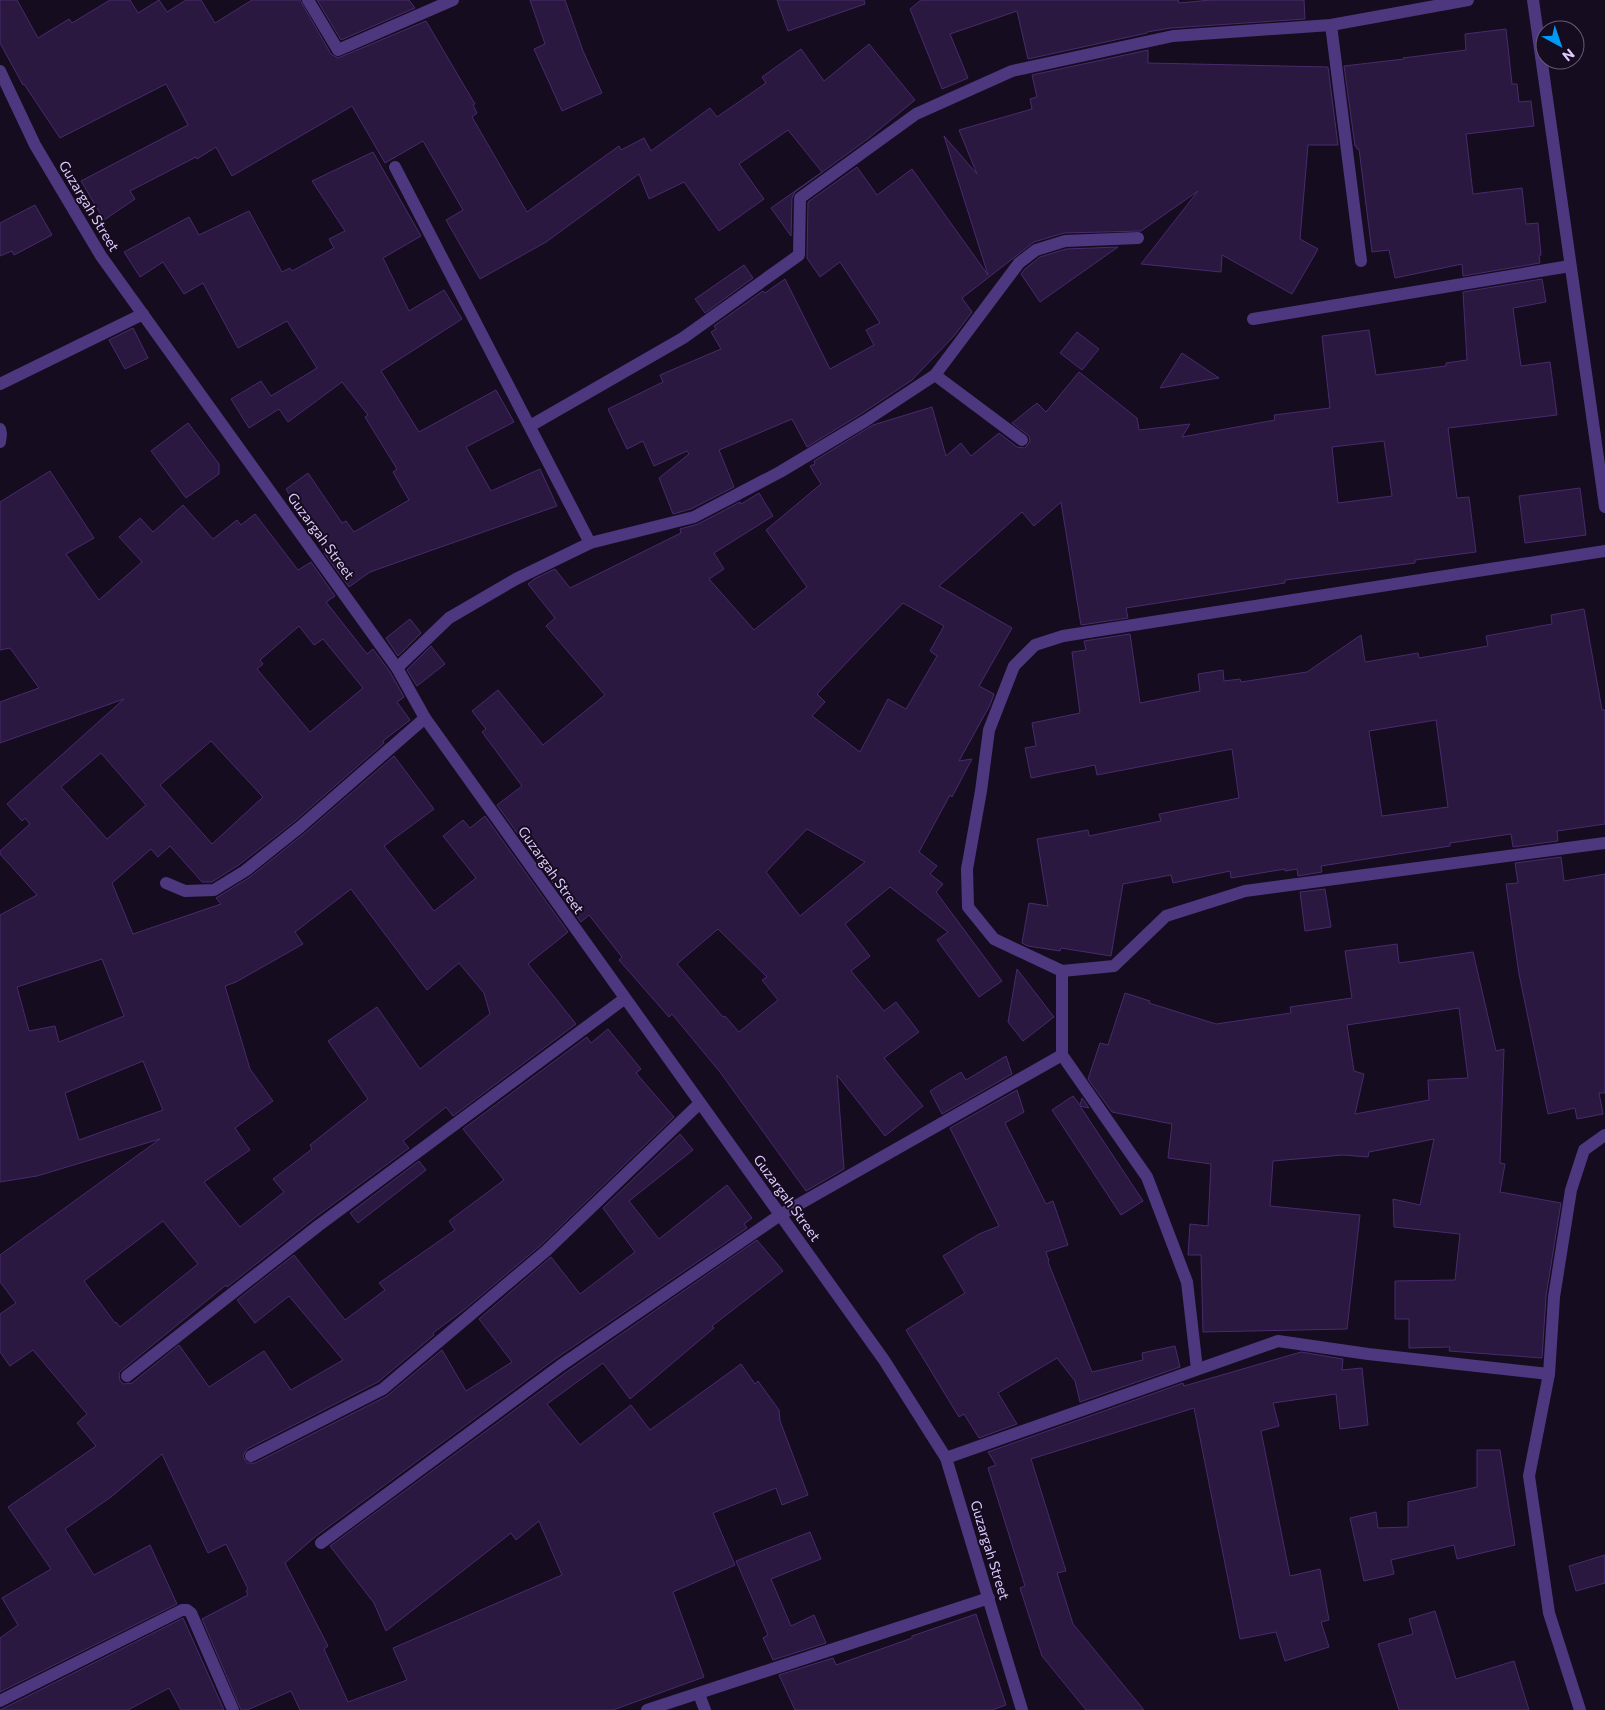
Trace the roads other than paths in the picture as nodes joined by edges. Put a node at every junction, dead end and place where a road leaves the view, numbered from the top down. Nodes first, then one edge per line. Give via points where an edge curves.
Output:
1 (308, 0) edge
2 (453, 0) edge
3 (1468, 0) edge
4 (1532, 0) edge
5 (1331, 24) junction
6 (0, 71) edge
7 (395, 167) dead end
8 (1138, 238) dead end
9 (1361, 260) dead end
10 (1570, 266) junction
11 (144, 314) junction
12 (1253, 319) dead end
13 (934, 375) junction
14 (0, 384) edge
15 (530, 426) junction
16 (0, 429) edge
17 (1022, 440) dead end
18 (0, 442) edge
19 (1605, 507) edge
20 (590, 543) junction
21 (1605, 551) edge
22 (397, 668) junction
23 (425, 718) junction
24 (1605, 843) edge
25 (166, 883) dead end
26 (1062, 971) junction
27 (624, 999) junction
28 (1062, 1055) junction
29 (700, 1103) junction
30 (1605, 1135) edge
31 (780, 1215) junction
32 (1197, 1369) junction
33 (1549, 1374) junction
34 (127, 1376) dead end
35 (251, 1456) dead end
36 (946, 1458) junction
37 (321, 1543) dead end
38 (989, 1598) junction
39 (699, 1694) junction
40 (0, 1701) edge
41 (232, 1710) edge
42 (647, 1710) edge
43 (705, 1710) edge
44 (1022, 1710) edge
45 (1580, 1710) edge

1 - 2 street via 338,50
3 - 5 street
4 - 10 street
5 - 9 street
5 - 15 street via 1173,36 1012,71 916,114 800,198 799,256 683,338
6 - 11 street, Guzargah Street via 35,146 101,256
7 - 15 street
8 - 13 street via 1065,241 1036,250 1019,263
10 - 12 street
10 - 19 street
11 - 14 street
11 - 22 street, Guzargah Street
13 - 17 street
13 - 20 street via 780,472 694,517
15 - 20 street
16 - 18 street
20 - 22 street via 516,579 448,618
21 - 26 street via 1072,635 1035,645 1014,666 989,730 967,869 968,907 994,939
22 - 23 street, Guzargah Street
23 - 25 street via 245,871 214,890 184,890
23 - 27 street, Guzargah Street
24 - 26 street via 1245,891 1166,916 1114,966
26 - 28 street
27 - 29 street, Guzargah Street
27 - 34 street via 318,1226
28 - 31 street
28 - 32 street via 1147,1177 1187,1282
29 - 31 street, Guzargah Street
29 - 35 street via 546,1252 383,1389
30 - 33 street via 1584,1150 1571,1190 1554,1297
31 - 36 street, Guzargah Street via 884,1360
31 - 37 street via 560,1366
32 - 33 street via 1278,1341
32 - 36 street
33 - 45 street via 1529,1476 1550,1613
36 - 38 street, Guzargah Street
38 - 39 street
38 - 44 street, Guzargah Street
39 - 42 street
39 - 43 street
40 - 41 street via 187,1610

